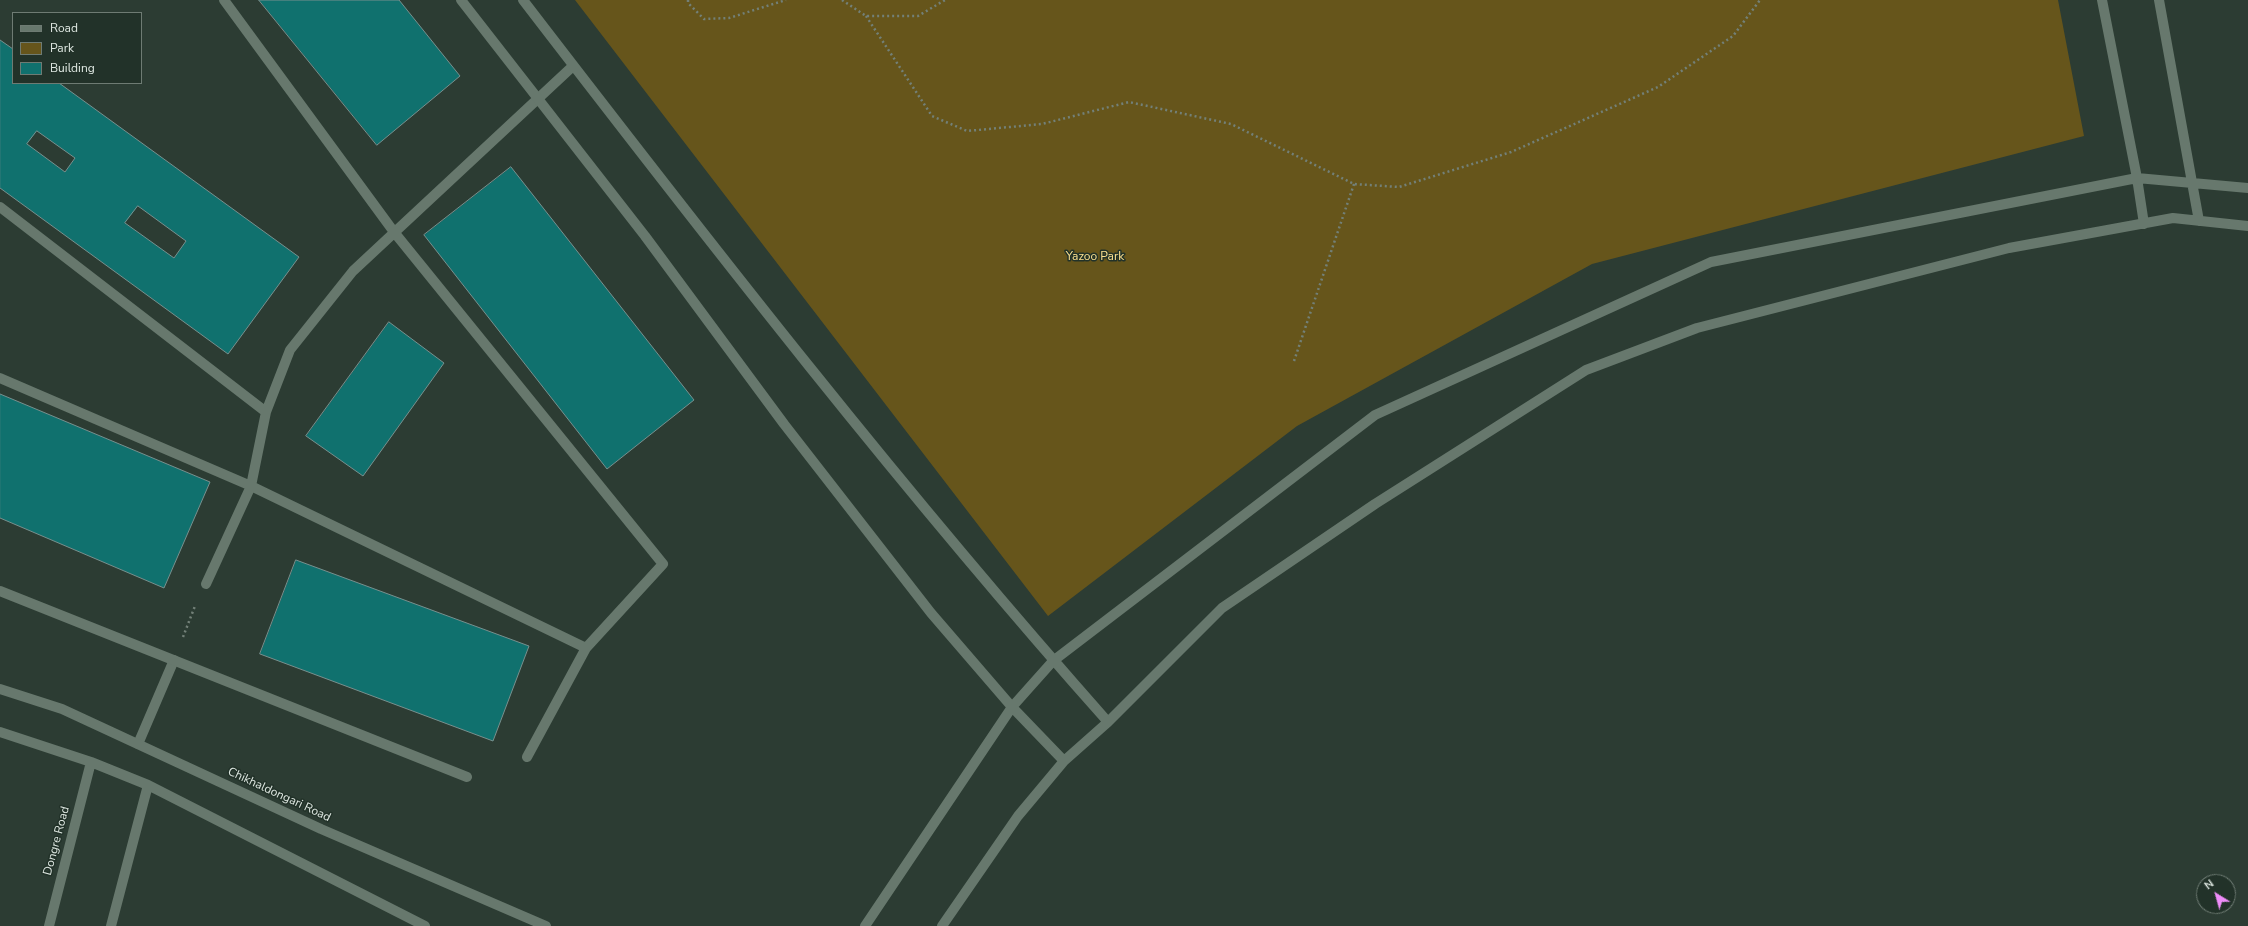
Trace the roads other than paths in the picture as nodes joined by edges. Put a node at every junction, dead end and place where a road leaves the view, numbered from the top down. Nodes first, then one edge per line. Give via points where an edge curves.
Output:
1 (224, 0) edge
2 (460, 0) edge
3 (523, 0) edge
4 (2102, 0) edge
5 (2159, 0) edge
6 (573, 66) junction
7 (537, 100) junction
8 (2138, 178) junction
9 (2193, 183) junction
10 (2248, 188) edge
11 (0, 207) edge
12 (2198, 221) junction
13 (2144, 224) junction
14 (2248, 226) edge
15 (394, 232) junction
16 (0, 378) edge
17 (266, 412) junction
18 (251, 486) junction
19 (206, 584) road end
20 (0, 591) edge
21 (586, 648) junction
22 (174, 660) junction
23 (1053, 661) junction
24 (0, 689) edge
25 (1012, 707) junction
26 (1108, 722) junction
27 (0, 732) edge
28 (138, 744) junction
29 (527, 757) dead end
30 (1064, 761) junction
31 (91, 762) junction
32 (467, 777) dead end
33 (148, 785) junction
34 (49, 926) edge
35 (111, 926) edge
36 (425, 926) edge
37 (546, 926) edge
38 (865, 926) edge
39 (942, 926) edge

1 - 15 street
2 - 7 street
3 - 6 street
4 - 8 street
5 - 9 street
6 - 7 street
6 - 23 street via 897,477
7 - 15 street
7 - 25 street via 645,236 784,424 931,613
8 - 9 street
8 - 13 street
8 - 23 street via 1711,262 1375,415
9 - 10 street
9 - 12 street
11 - 17 street
12 - 13 street via 2173,218
12 - 14 street
13 - 26 street via 2009,248 1697,328 1586,370 1375,504 1222,608
15 - 17 street via 353,271 290,350
15 - 21 street via 664,564
16 - 18 street
17 - 18 street
18 - 19 street
18 - 21 street
20 - 22 street
21 - 29 street
22 - 28 street
22 - 32 street
23 - 25 street
23 - 26 street
24 - 28 street, Chikhaldongari Road via 62,709
25 - 30 street
25 - 38 street
26 - 30 street
27 - 31 street
28 - 37 street, Chikhaldongari Road via 320,829
30 - 39 street via 1018,816
31 - 33 street
31 - 34 street, Dongre Road
33 - 35 street
33 - 36 street

